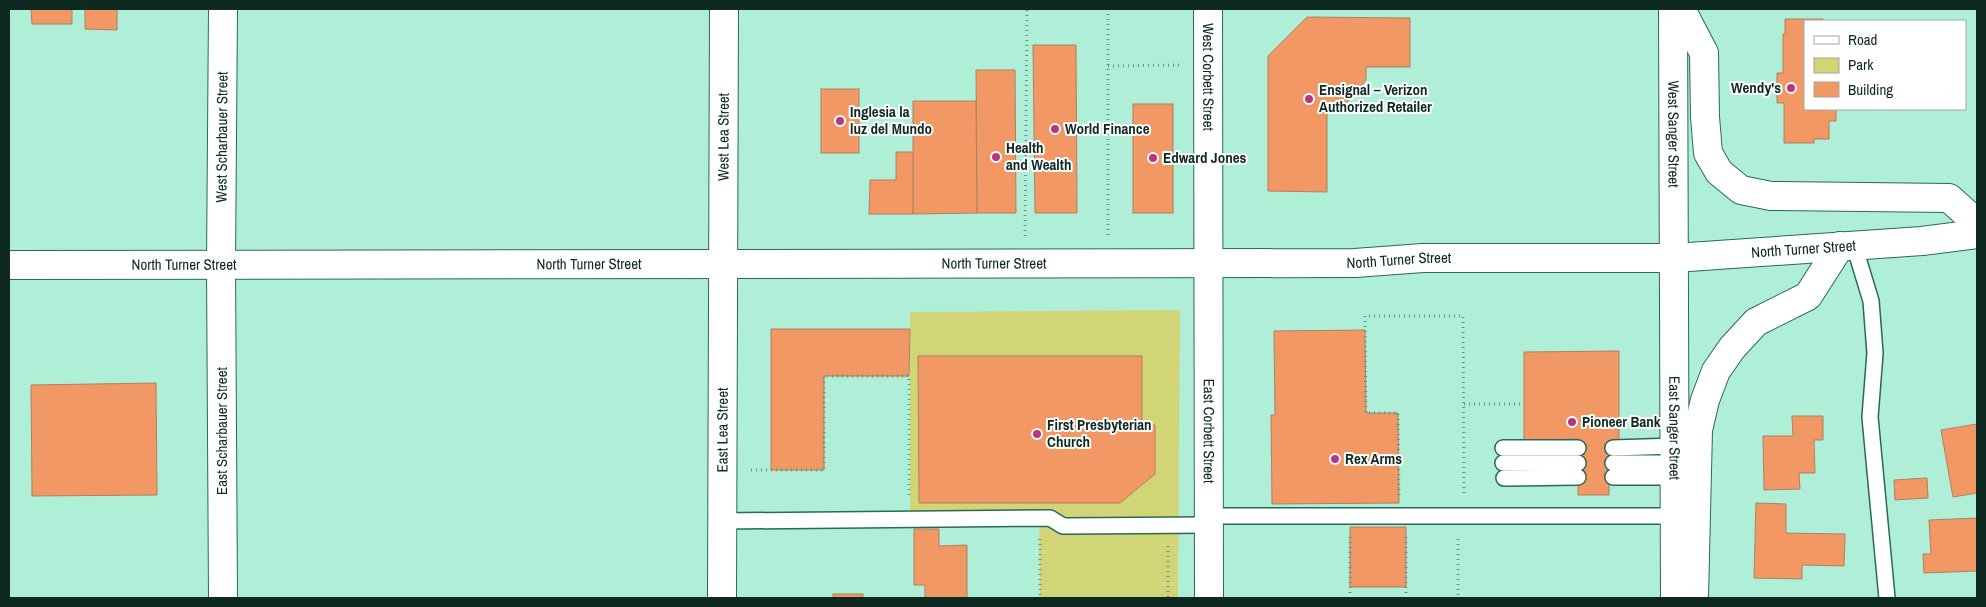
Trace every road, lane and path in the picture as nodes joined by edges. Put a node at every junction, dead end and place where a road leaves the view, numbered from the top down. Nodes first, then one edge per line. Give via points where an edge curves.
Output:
1 (223, 9) edge
2 (724, 9) edge
3 (1027, 9) edge
4 (1108, 9) edge
5 (1208, 9) edge
6 (1673, 9) edge
7 (1681, 9) edge
8 (1209, 65) junction
9 (1108, 66) junction
10 (1977, 224) edge
11 (1977, 234) edge
12 (1847, 246) junction
13 (1674, 258) junction
14 (723, 264) junction
15 (1025, 264) junction
16 (1108, 264) junction
17 (1210, 264) junction
18 (9, 265) edge
19 (221, 265) junction
20 (1464, 404) junction
21 (1524, 404) dead end
22 (1674, 462) junction
23 (1578, 463) joint
24 (750, 470) dead end
25 (1464, 502) dead end
26 (910, 503) dead end
27 (1399, 503) dead end
28 (1350, 516) junction
29 (1675, 516) junction
30 (1040, 518) junction
31 (1209, 520) junction
32 (722, 521) junction
33 (1406, 527) dead end
34 (1458, 536) dead end
35 (223, 598) edge
36 (722, 598) edge
37 (1040, 598) edge
38 (1208, 598) edge
39 (1350, 598) edge
40 (1406, 598) edge
41 (1458, 598) edge
42 (1675, 598) edge
43 (1694, 598) edge
44 (1887, 598) edge

1 - 19 main road, West Scharbauer Street
2 - 14 main road, West Lea Street
3 - 15 path
4 - 9 path
5 - 8 main road, West Corbett Street
6 - 13 main road, West Sanger Street
7 - 10 main road via 1704,53 1708,153 1719,172 1741,190 1771,196 1949,198
8 - 9 path
8 - 17 main road, West Corbett Street
9 - 16 path
11 - 12 main road, North Turner Street
12 - 13 main road, North Turner Street
12 - 43 main road via 1808,296 1756,322 1716,371 1698,430
12 - 44 lane via 1871,301 1875,353 1870,417
13 - 17 main road, North Turner Street via 1423,258 1355,264
13 - 22 main road, East Sanger Street
14 - 15 main road, North Turner Street
14 - 19 main road, North Turner Street
14 - 32 main road, East Lea Street
15 - 16 main road, North Turner Street
16 - 17 main road, North Turner Street
17 - 31 main road, East Corbett Street
18 - 19 main road, North Turner Street
19 - 35 main road, East Scharbauer Street
20 - 21 path
20 - 25 path
20 - 27 path via 1463,316 1365,316 1366,413 1398,413
22 - 22 lane via 1613,463
22 - 29 main road, East Sanger Street
23 - 23 lane via 1503,463
24 - 26 path via 824,470 824,376 909,376
28 - 29 lane
28 - 31 lane
28 - 39 path
29 - 42 main road, East Sanger Street
30 - 31 lane via 1050,518 1063,526
30 - 32 lane
30 - 37 path
31 - 38 main road, East Corbett Street
32 - 36 main road, East Lea Street
33 - 40 path
34 - 41 path

